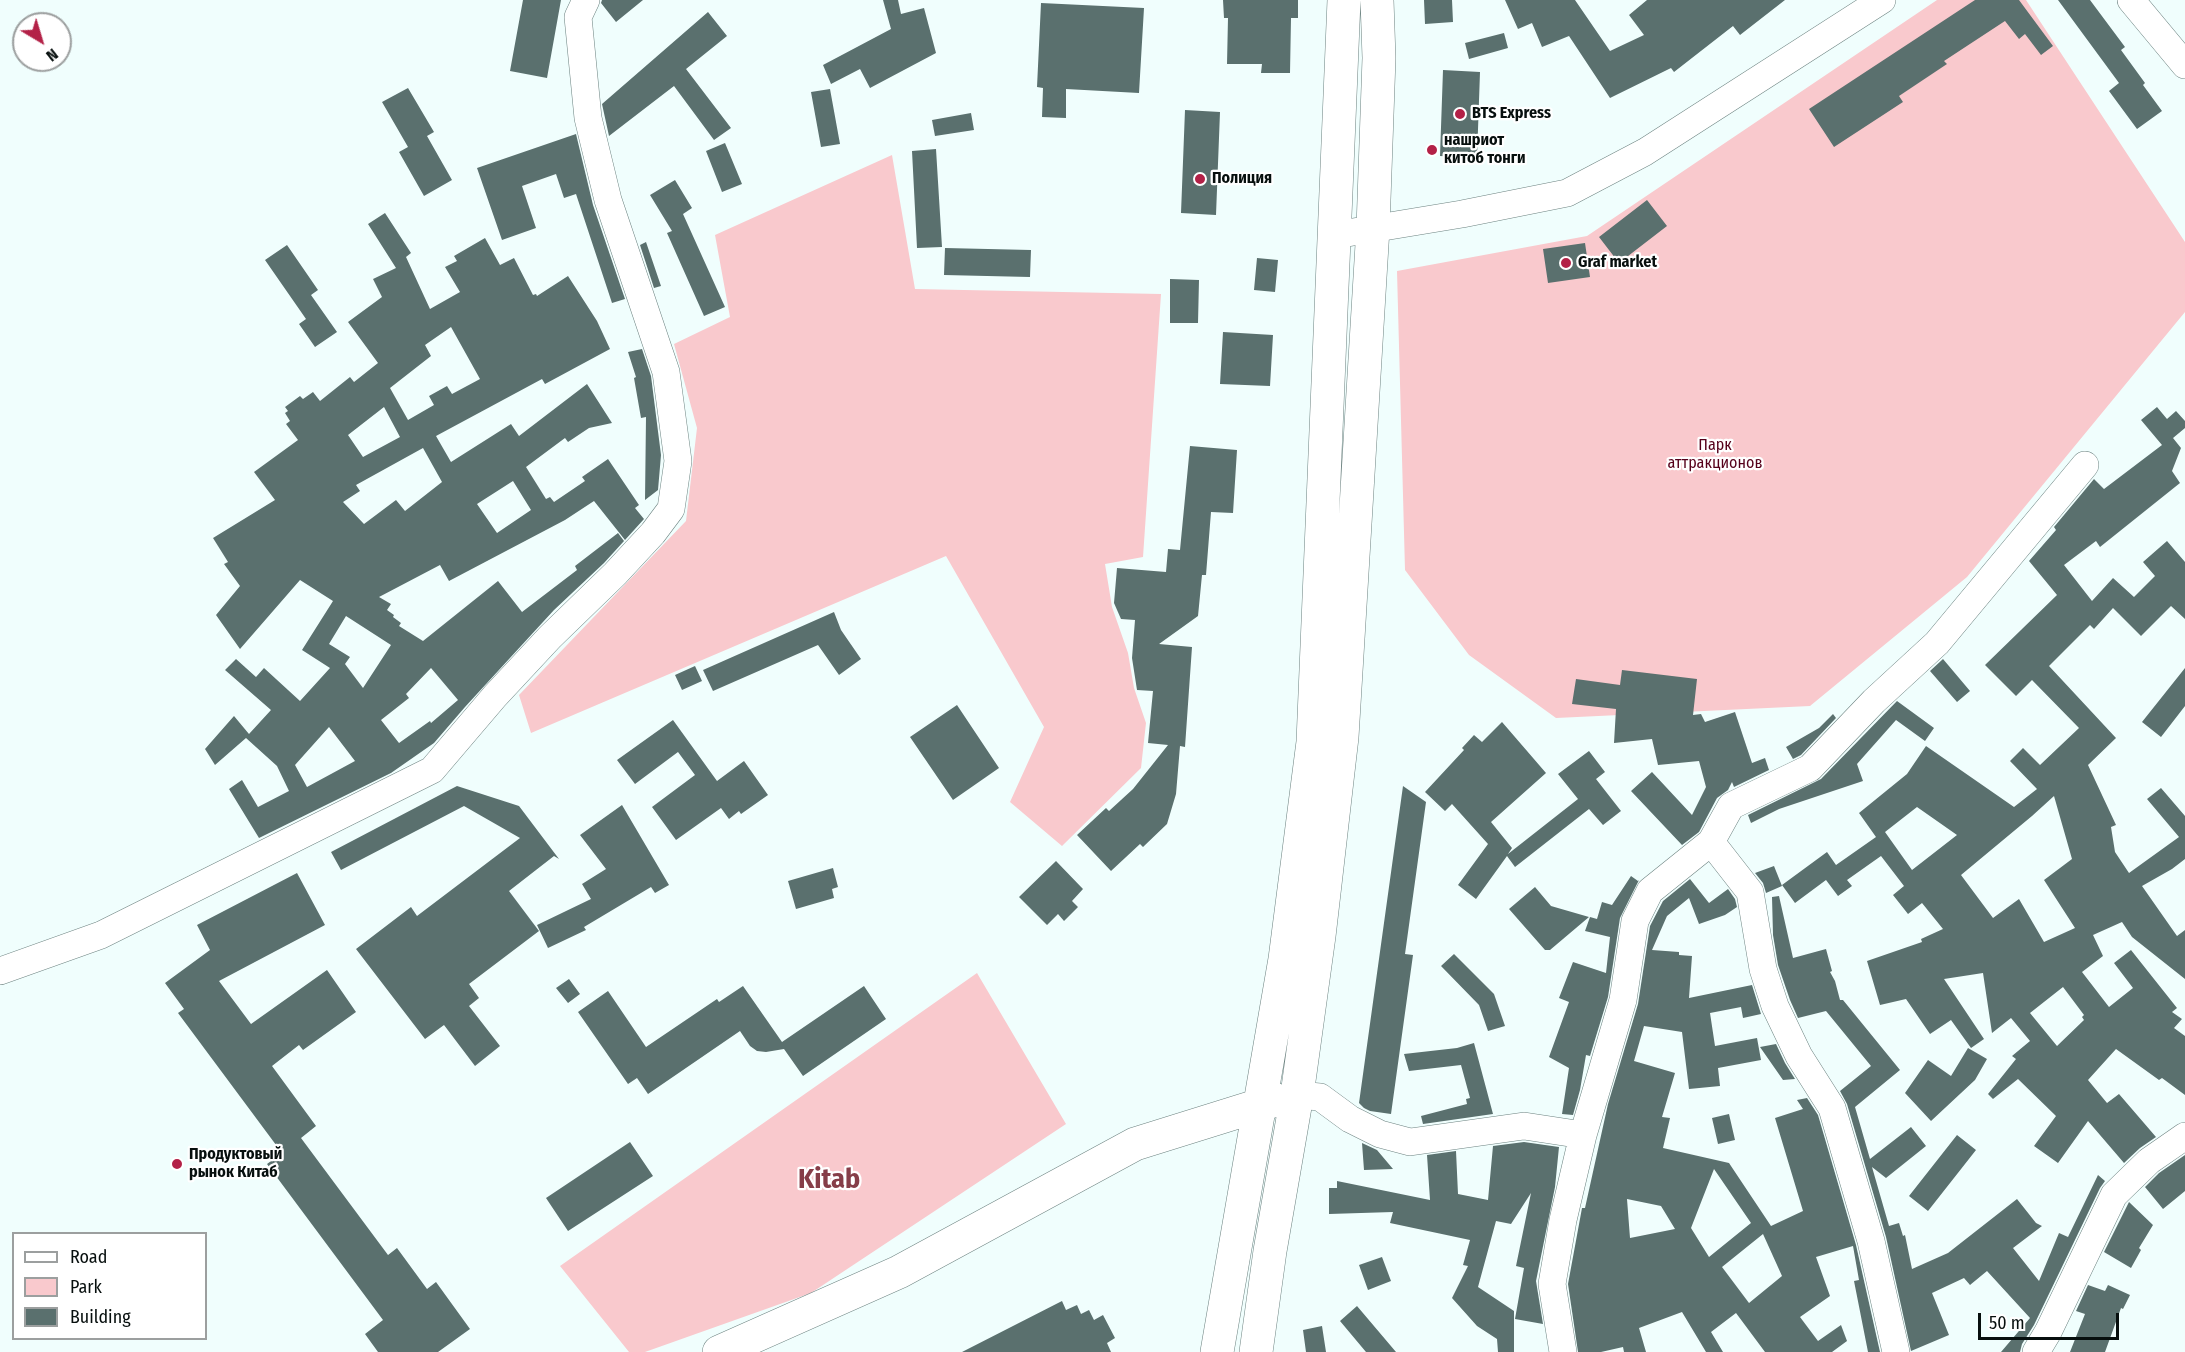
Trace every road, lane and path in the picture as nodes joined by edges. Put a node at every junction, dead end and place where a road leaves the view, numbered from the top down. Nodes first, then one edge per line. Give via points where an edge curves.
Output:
1 (586, 0) edge
2 (1344, 0) edge
3 (1377, 0) edge
4 (1881, 0) edge
5 (2131, 0) edge
6 (2185, 65) edge
7 (1373, 228) junction
8 (1335, 235) junction
9 (2085, 465) dead end
10 (1711, 842) junction
11 (0, 971) edge
12 (1297, 1095) junction
13 (1259, 1104) junction
14 (1583, 1135) junction
15 (2185, 1136) edge
16 (719, 1352) edge
17 (1218, 1352) edge
18 (1256, 1352) edge
19 (1563, 1352) edge
20 (1896, 1352) edge
21 (2036, 1352) edge

1 - 11 street via 578,17 588,118 608,200 666,372 678,461 670,508 653,533 510,679 432,770 101,934
2 - 8 main road
3 - 7 main road via 1379,58
4 - 7 street via 1645,152 1567,193
5 - 6 street
7 - 8 street
7 - 12 main road via 1342,737
8 - 13 main road via 1313,742 1285,958
9 - 10 street via 1937,643 1810,768 1731,806
10 - 14 street via 1650,891 1635,921 1623,1000
10 - 20 street via 1750,892 1762,969 1775,1006 1799,1056 1832,1108 1871,1241
12 - 13 main road
12 - 14 street via 1320,1097 1350,1119 1380,1134 1410,1142 1524,1126
12 - 18 main road
13 - 16 main road via 1134,1144 899,1272
13 - 17 main road
14 - 19 street via 1552,1284
15 - 21 street via 2149,1161 2114,1195

